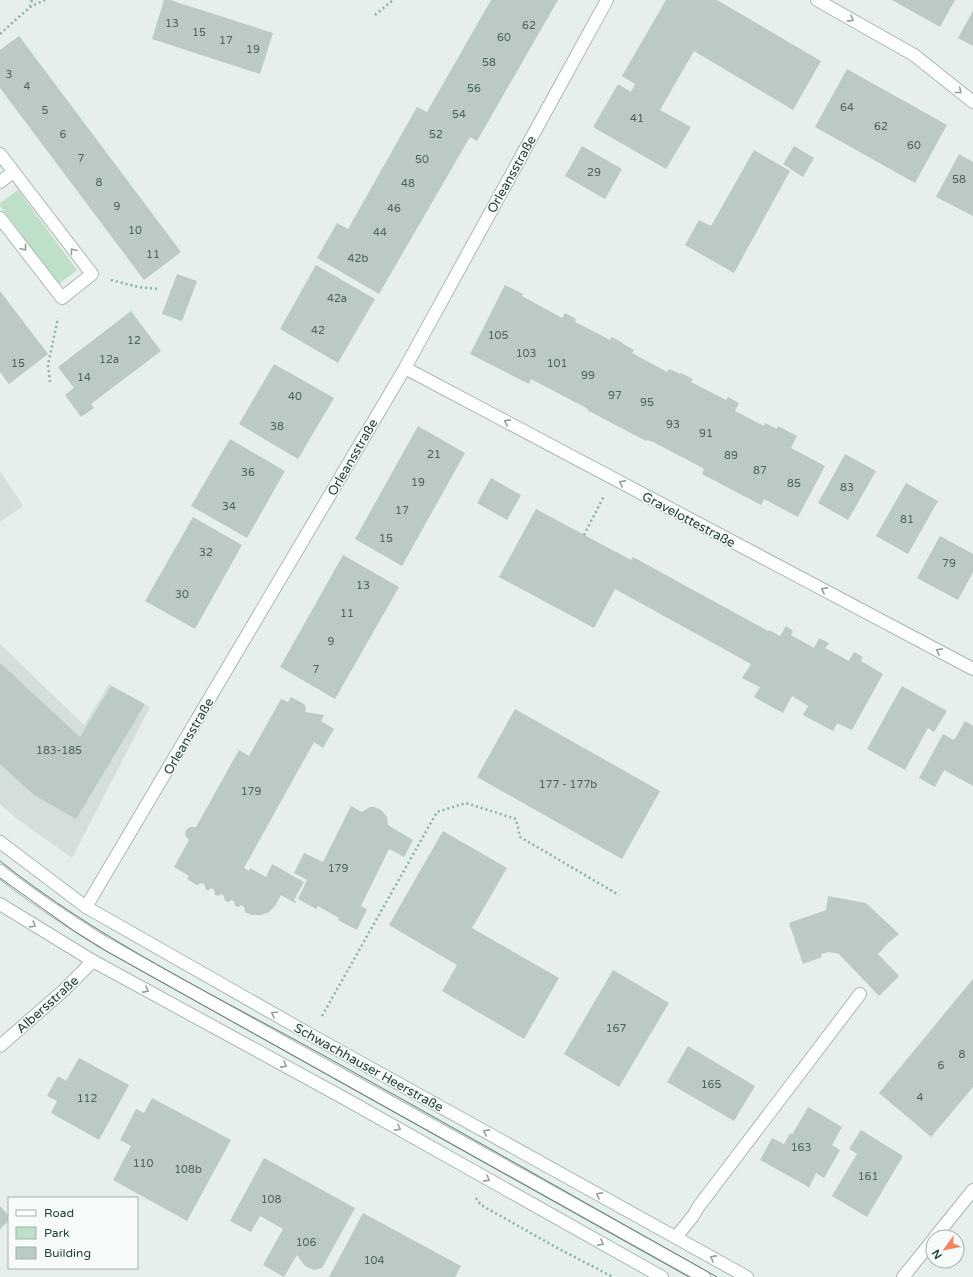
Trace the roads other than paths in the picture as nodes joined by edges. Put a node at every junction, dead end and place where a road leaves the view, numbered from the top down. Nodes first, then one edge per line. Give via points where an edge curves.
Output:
1 (607, 0) edge
2 (817, 0) edge
3 (973, 102) edge
4 (0, 154) edge
5 (13, 172) junction
6 (0, 182) edge
7 (0, 218) edge
8 (405, 368) junction
9 (973, 669) edge
10 (0, 842) edge
11 (0, 871) edge
12 (0, 904) edge
13 (86, 907) junction
14 (93, 961) junction
15 (860, 994) dead end
16 (0, 1046) edge
17 (973, 1190) edge
18 (941, 1229) edge
19 (676, 1237) junction
20 (925, 1250) edge
21 (662, 1277) edge
22 (704, 1277) edge
23 (747, 1277) edge
24 (903, 1277) edge

1 - 8 street, Orleansstraße
2 -> 3 street via 914,54
4 - 5 street
5 - 6 street
7 -> 5 street via 62,298 92,274
9 -> 8 street, Gravelottestraße
8 - 13 street, Orleansstraße
10 - 13 street, Schwachhauser Heerstraße
11 - 22 street via 103,942
12 -> 14 street
19 -> 13 street, Schwachhauser Heerstraße
14 - 16 street, Albersstraße
14 -> 21 street
15 - 19 street
17 - 18 street
23 -> 19 street, Schwachhauser Heerstraße
20 - 24 street

